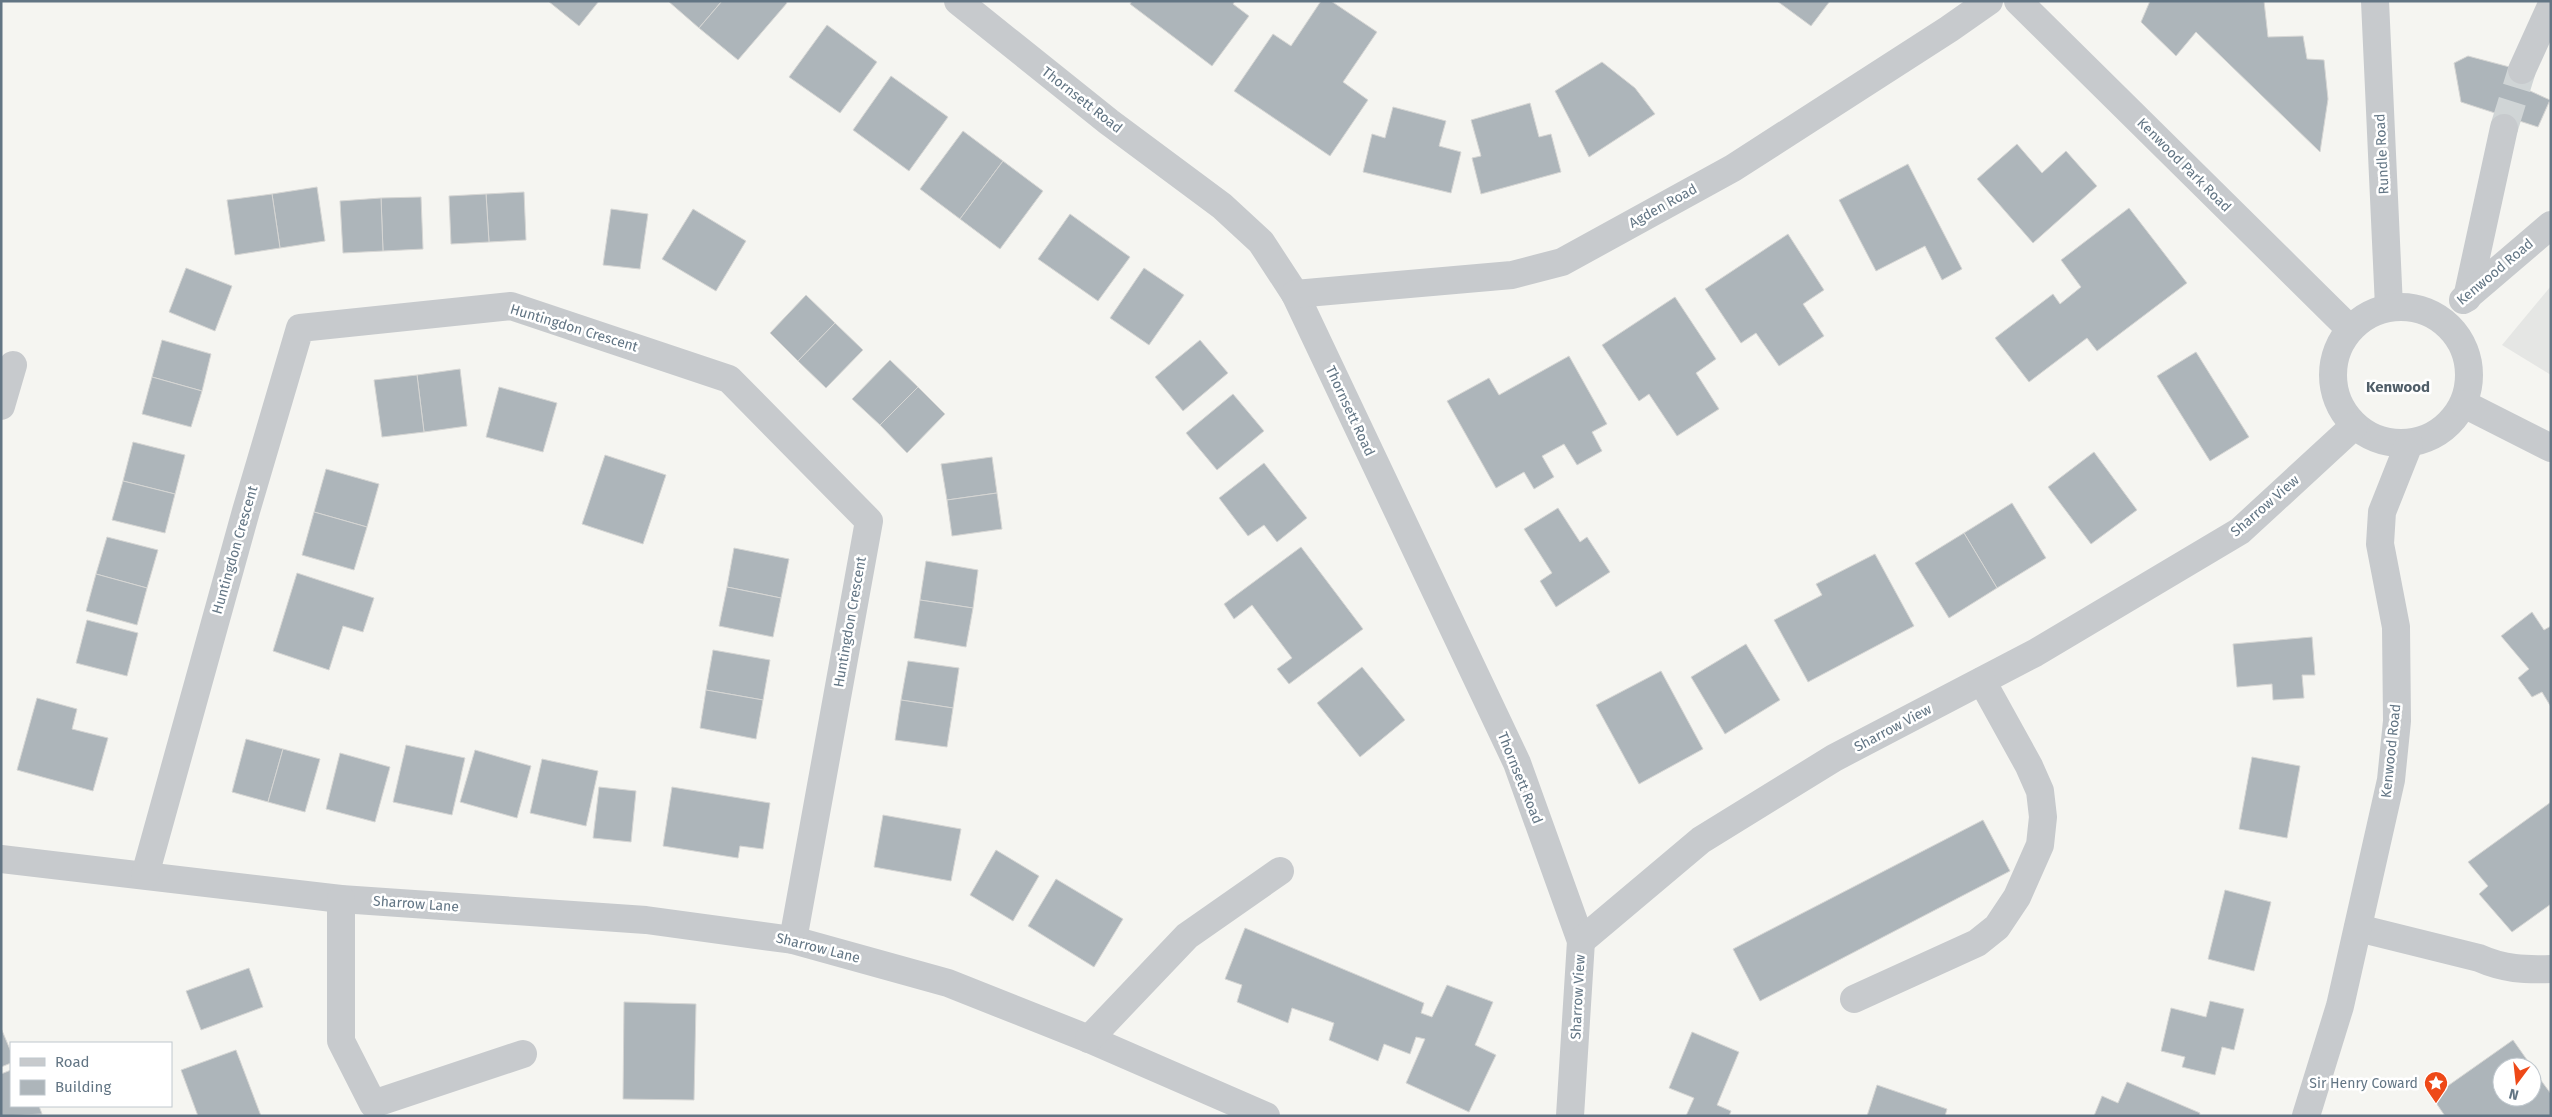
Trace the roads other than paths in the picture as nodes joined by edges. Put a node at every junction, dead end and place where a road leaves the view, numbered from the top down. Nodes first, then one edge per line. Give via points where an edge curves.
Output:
1 (958, 1) edge
2 (1989, 1) edge
3 (2018, 1) edge
4 (2375, 1) edge
5 (2551, 6) edge
6 (2522, 70) tunnel mouth
7 (2504, 128) tunnel mouth
8 (2551, 225) edge
9 (1295, 294) junction
10 (2467, 298) junction
11 (2389, 307) junction
12 (2439, 317) junction
13 (2350, 329) junction
14 (13, 365) dead end
15 (2464, 404) junction
16 (1, 406) edge
17 (2354, 426) junction
18 (2409, 444) junction
19 (2551, 448) edge
20 (1982, 681) junction
21 (1, 860) edge
22 (1280, 871) dead end
23 (145, 876) junction
24 (341, 899) junction
25 (2358, 928) junction
26 (793, 940) junction
27 (1581, 941) junction
28 (2551, 969) edge
29 (1854, 999) dead end
30 (1089, 1039) junction
31 (523, 1054) dead end
32 (1266, 1116) edge
33 (1570, 1116) edge
34 (2306, 1116) edge

1 - 9 street, Thornsett Road via 1109,122 1222,206 1260,242
2 - 9 street, Agden Road via 1733,168 1562,262 1512,275
3 - 13 street, Kenwood Park Road
4 - 11 street, Rundle Road
5 - 6 street
7 - 10 street
8 - 10 street, Kenwood Road
9 - 27 street, Thornsett Road via 1517,763
10 - 12 street, Kenwood Road
11 - 12 street via 2413,307
11 - 13 street via 2368,314
12 - 15 street via 2456,334 2468,355 2471,379
13 - 17 street via 2338,346 2332,368 2339,406
14 - 16 street
15 - 18 street via 2442,432
15 - 19 street
17 - 18 street via 2385,442
17 - 20 street, Sharrow View via 2240,531 2035,654
18 - 25 street, Kenwood Road via 2382,512 2380,544 2396,628 2397,721 2391,780
20 - 27 street, Sharrow View via 1834,758 1701,840
20 - 29 street via 2040,791 2043,817 2040,845 2017,897 1997,927 1977,943
21 - 23 street, Sharrow Lane
22 - 30 street via 1188,936
23 - 24 street, Sharrow Lane
23 - 26 street, Huntingdon Crescent via 243,520 300,328 511,306 729,379 868,521
24 - 26 street, Sharrow Lane via 646,920
24 - 31 street via 341,1041 373,1104
25 - 28 street via 2479,958 2498,966 2521,970
25 - 34 street, Kenwood Road via 2340,1006
26 - 30 street, Sharrow Lane via 948,983
27 - 33 street, Sharrow View
30 - 32 street, Sharrow Lane

